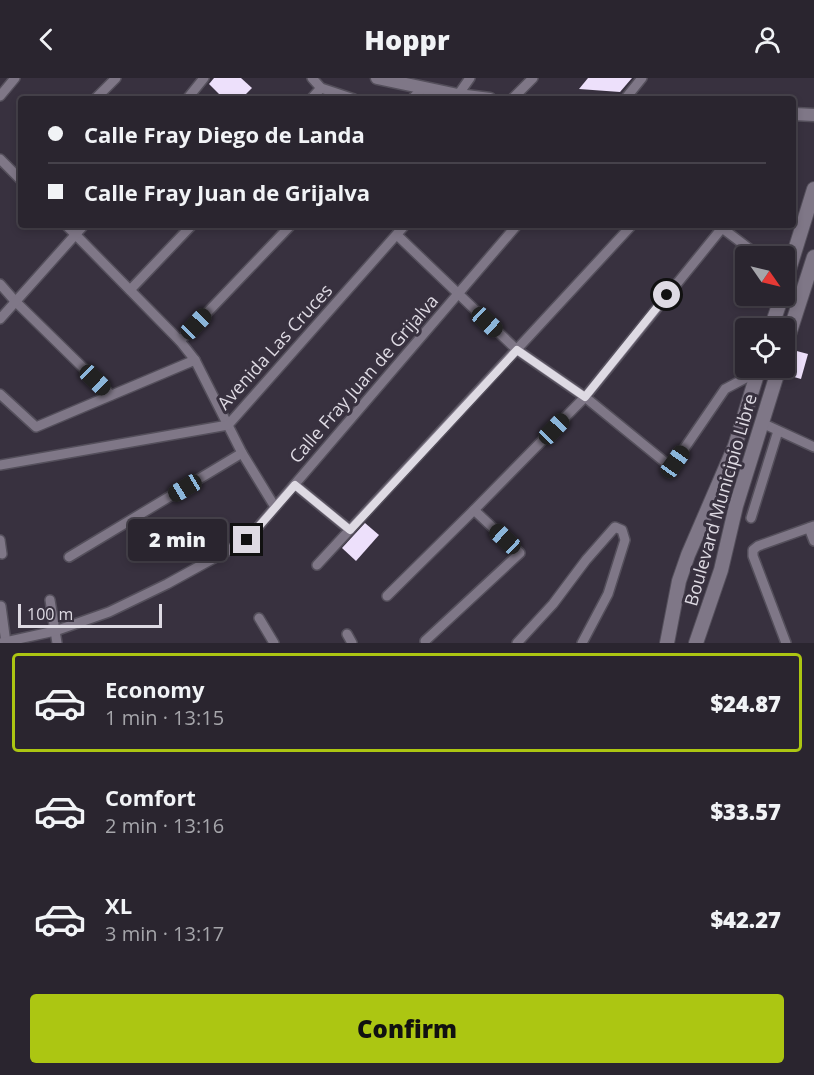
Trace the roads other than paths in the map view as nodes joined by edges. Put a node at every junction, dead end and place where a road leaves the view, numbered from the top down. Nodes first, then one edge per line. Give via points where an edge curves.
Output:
1 (15, 78) edge
2 (116, 78) edge
3 (204, 78) edge
4 (312, 78) edge
5 (377, 78) edge
6 (470, 78) edge
7 (533, 78) edge
8 (642, 78) edge
9 (424, 87) junction
10 (321, 88) junction
11 (458, 95) junction
12 (0, 96) edge
13 (98, 96) edge
14 (189, 96) edge
15 (314, 96) edge
16 (345, 96) edge
17 (415, 96) edge
18 (466, 96) edge
19 (515, 96) edge
20 (627, 96) edge
21 (796, 114) edge
22 (814, 115) edge
23 (0, 159) edge
24 (18, 176) edge
25 (814, 189) edge
26 (69, 228) edge
27 (82, 228) edge
28 (189, 228) edge
29 (288, 228) edge
30 (403, 228) edge
31 (514, 228) edge
32 (629, 228) edge
33 (76, 235) junction
34 (397, 235) junction
35 (746, 246) edge
36 (795, 249) edge
37 (814, 257) edge
38 (0, 284) edge
39 (130, 290) junction
40 (458, 294) junction
41 (15, 301) junction
42 (795, 318) edge
43 (0, 319) edge
44 (180, 341) junction
45 (517, 350) junction
46 (195, 360) junction
47 (744, 378) edge
48 (756, 378) edge
49 (776, 378) edge
50 (0, 394) edge
51 (111, 395) junction
52 (585, 397) junction
53 (762, 423) junction
54 (228, 425) junction
55 (778, 431) junction
56 (814, 447) edge
57 (242, 453) junction
58 (0, 465) edge
59 (295, 485) junction
60 (275, 507) junction
61 (474, 510) junction
62 (751, 518) dead end
63 (811, 527) edge
64 (350, 530) junction
65 (0, 540) edge
66 (814, 541) edge
67 (2, 554) dead end
68 (69, 557) dead end
69 (317, 565) dead end
70 (387, 596) dead end
71 (50, 600) dead end
72 (1, 606) edge
73 (259, 618) dead end
74 (56, 631) junction
75 (519, 640) edge
76 (424, 641) dead end
77 (4, 642) edge
78 (57, 643) edge
79 (274, 643) edge
80 (532, 643) edge
81 (582, 643) edge
82 (667, 643) edge
83 (696, 643) edge
84 (786, 643) edge

1 - 12 street
2 - 13 street
3 - 14 street
4 - 10 street
5 - 9 street
6 - 11 street
7 - 19 street
8 - 20 street
9 - 11 street
9 - 17 street
10 - 15 street
10 - 16 street
11 - 18 street
21 - 22 street
23 - 24 street
25 - 36 main road
26 - 33 street
27 - 33 street
28 - 39 street
29 - 44 street
30 - 34 street, Avenida Las Cruces
31 - 40 street, Calle Fray Juan de Grijalva
32 - 45 street
33 - 39 street
33 - 41 street
34 - 40 street
34 - 54 street, Avenida Las Cruces
35 - 52 street via 722,228
37 - 42 main road
38 - 41 street
39 - 44 street
40 - 45 street
40 - 59 street, Calle Fray Juan de Grijalva
41 - 43 street
41 - 51 street
44 - 46 street
45 - 52 street
45 - 64 street
46 - 51 street
46 - 54 street
47 - 52 street via 725,389 670,464
48 - 82 main road, Boulevard Municipio Libre via 735,446 679,581
49 - 53 main road, Boulevard Municipio Libre
50 - 51 street via 36,427
52 - 61 street
53 - 55 street
53 - 83 main road, Boulevard Municipio Libre
54 - 57 street
54 - 58 street, Avenida Las Cruces
55 - 56 street
55 - 62 street
57 - 60 street
57 - 68 street
59 - 60 street, Calle Fray Juan de Grijalva
59 - 64 street
60 - 74 street, Calle Fray Juan de Grijalva via 247,540 109,612
61 - 70 street
61 - 76 street via 520,553
63 - 66 street
63 - 84 street via 753,550
64 - 69 street
65 - 67 street
71 - 74 street
72 - 77 street
73 - 79 street
74 - 77 street, Calle Fray Juan de Grijalva
74 - 78 street
75 - 80 street
75 - 81 street via 615,527 625,540 608,594

